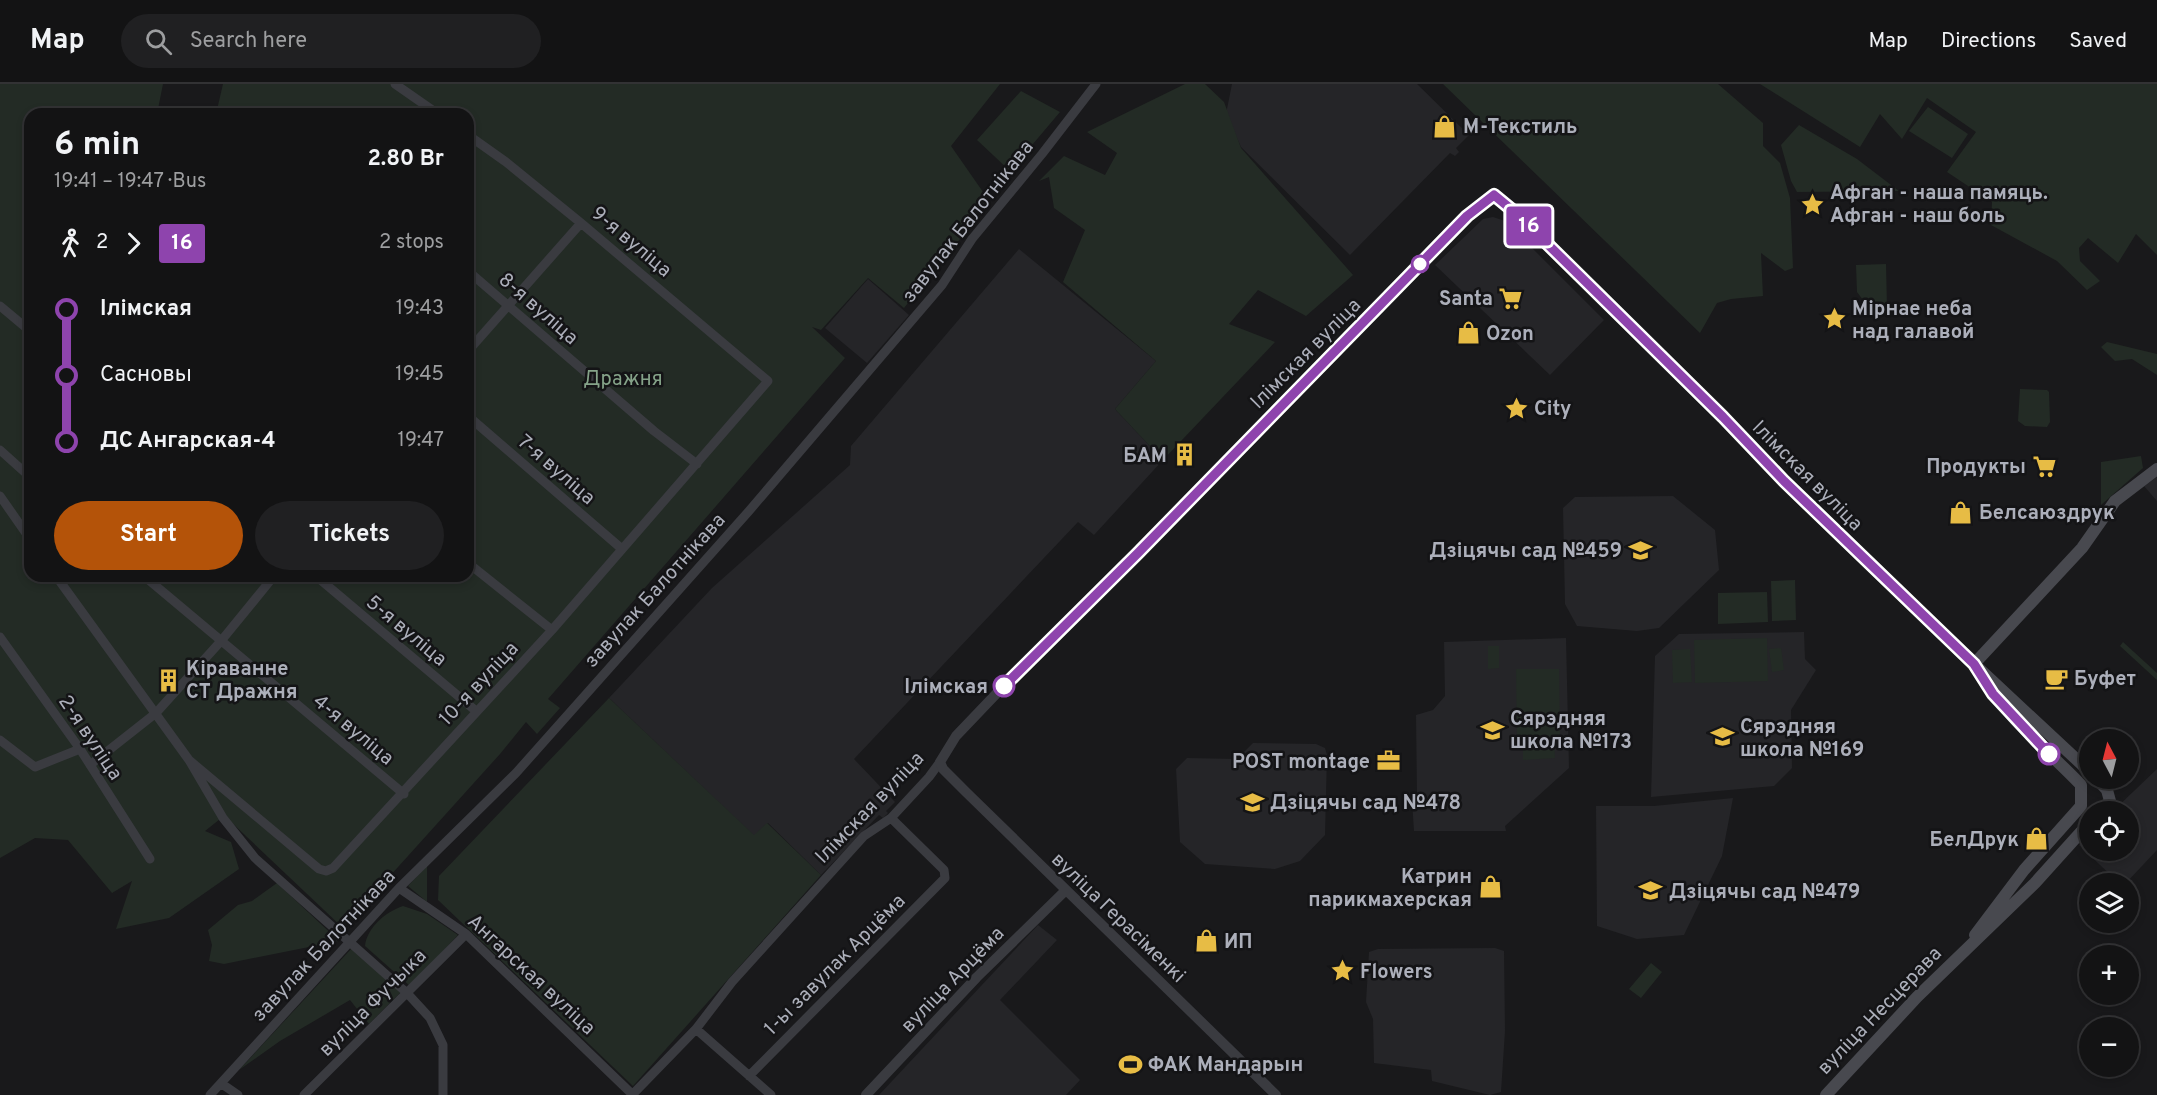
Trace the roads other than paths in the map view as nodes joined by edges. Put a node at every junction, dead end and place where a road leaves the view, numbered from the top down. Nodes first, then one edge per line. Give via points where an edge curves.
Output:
1 (395, 84) edge
2 (1096, 84) edge
3 (429, 108) edge
4 (474, 139) edge
5 (581, 223) junction
6 (474, 276) edge
7 (509, 304) junction
8 (0, 306) edge
9 (24, 326) edge
10 (474, 344) edge
11 (768, 381) joint
12 (474, 421) edge
13 (0, 450) edge
14 (696, 464) junction
15 (2157, 470) edge
16 (24, 472) edge
17 (0, 496) edge
18 (24, 530) edge
19 (622, 549) junction
20 (474, 568) edge
21 (60, 582) edge
22 (151, 582) edge
23 (269, 582) edge
24 (323, 582) edge
25 (552, 630) junction
26 (0, 636) edge
27 (221, 641) junction
28 (1978, 668) junction
29 (476, 711) junction
30 (156, 712) junction
31 (2037, 720) junction
32 (2027, 731) junction
33 (0, 740) edge
34 (80, 749) junction
35 (189, 760) junction
36 (2079, 761) edge
37 (940, 762) junction
38 (90, 765) junction
39 (404, 794) junction
40 (2081, 801) edge
41 (2079, 808) edge
42 (891, 818) junction
43 (2079, 834) edge
44 (150, 859) dead end
45 (2024, 870) junction
46 (2035, 884) junction
47 (399, 888) junction
48 (1066, 890) junction
49 (466, 934) junction
50 (349, 942) junction
51 (1961, 952) junction
52 (407, 993) junction
53 (696, 1029) junction
54 (749, 1076) junction
55 (222, 1084) junction
56 (210, 1095) edge
57 (238, 1095) edge
58 (304, 1095) edge
59 (443, 1095) edge
60 (633, 1095) edge
61 (771, 1095) edge
62 (866, 1095) edge
63 (1276, 1095) edge
64 (1826, 1095) edge

1 - 3 street
2 - 47 street, завулак Балотнікава via 972,239 942,285 749,511 516,773
4 - 5 street, 9-я вуліца
5 - 7 street
5 - 11 street, 9-я вуліца
6 - 7 street, 8-я вуліца
7 - 10 street
7 - 14 street, 8-я вуліца
8 - 9 street
11 - 14 street, 10-я вуліца
12 - 19 street, 7-я вуліца
13 - 16 street
14 - 19 street, 10-я вуліца
15 - 28 main road via 2115,501 2082,548
17 - 18 street
19 - 25 street, 10-я вуліца
20 - 25 street
21 - 30 street via 150,710
22 - 27 street, 4-я вуліца
23 - 27 street
24 - 29 street, 5-я вуліца
25 - 29 street, 10-я вуліца
26 - 34 street, 2-я вуліца
27 - 30 street
27 - 39 street, 4-я вуліца
28 - 31 main road, Ілімская вуліца
28 - 32 main road via 1993,694
28 - 37 street, Ілімская вуліца via 1494,195 1467,216 1138,553 1018,670 956,736
29 - 39 street, 10-я вуліца
30 - 35 street
30 - 38 street
31 - 32 main road
31 - 36 main road, Ілімская вуліца
32 - 40 main road via 2081,784
33 - 34 street via 35,767
34 - 38 street, 2-я вуліца
35 - 39 street, 10-я вуліца via 326,871 341,861
35 - 50 street via 223,818 255,858
37 - 42 street, Ілімская вуліца
37 - 48 street, вуліца Герасіменкі
38 - 44 street, 2-я вуліца
41 - 45 main road
42 - 53 street, Ілімская вуліца via 864,836 732,982
42 - 54 street, 1-ы завулак Арцёма via 944,870 945,878
43 - 46 main road
45 - 46 main road via 2023,881
45 - 51 main road
46 - 51 main road
47 - 49 street, Ангарская вуліца
47 - 50 street, завулак Балотнікава
48 - 62 street, вуліца Арцёма
48 - 63 street, вуліца Герасіменкі
49 - 52 street, вуліца Фучыка
49 - 60 street, Ангарская вуліца
50 - 52 street
50 - 55 street, завулак Балотнікава
51 - 64 main road, вуліца Несцерава
52 - 58 street, вуліца Фучыка
52 - 59 street via 438,1030 443,1045
53 - 54 street
53 - 60 street, Ілімская вуліца
54 - 61 street
55 - 56 street, завулак Балотнікава
55 - 57 street

